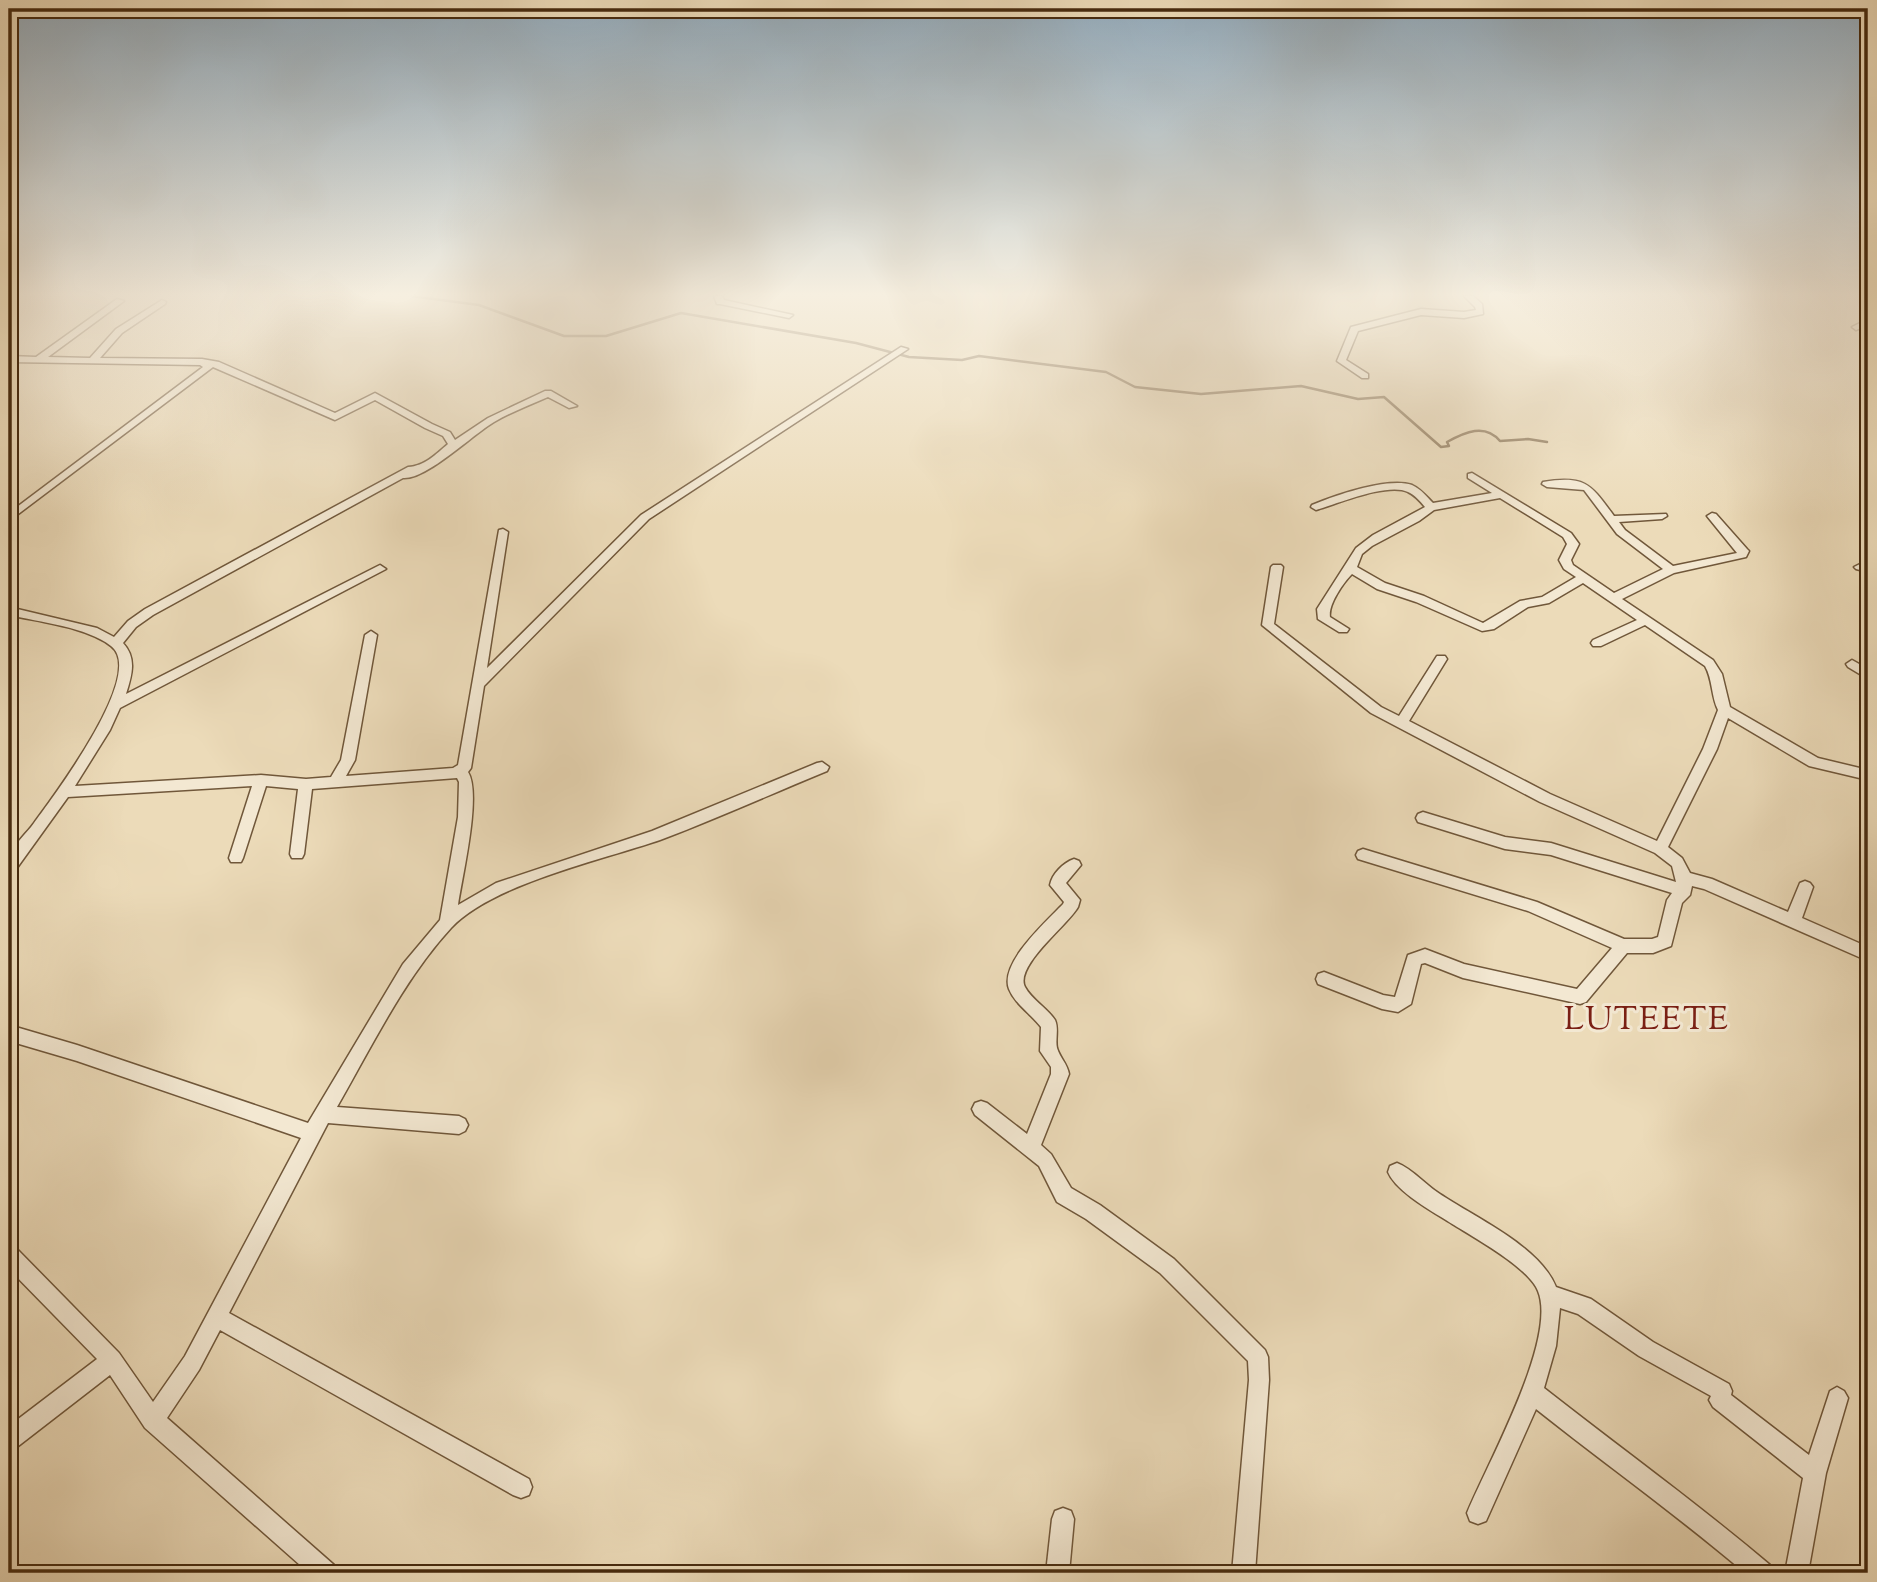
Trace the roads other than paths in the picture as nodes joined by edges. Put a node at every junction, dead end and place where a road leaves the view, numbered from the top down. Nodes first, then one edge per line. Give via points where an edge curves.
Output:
1 (203, 370) edge
2 (222, 370) edge
3 (872, 370) edge
4 (1355, 370) edge
5 (1365, 376) dead end
6 (572, 406) dead end
7 (454, 446) junction
8 (406, 476) dead end
9 (1472, 476) dead end
10 (1547, 484) dead end
11 (1500, 495) junction
12 (14, 507) edge
13 (1316, 507) dead end
14 (1431, 507) junction
15 (1662, 516) dead end
16 (1712, 516) dead end
17 (9, 518) edge
18 (1612, 519) junction
19 (503, 532) dead end
20 (1277, 567) dead end
21 (1350, 568) junction
22 (380, 569) dead end
23 (1671, 570) junction
24 (1583, 578) junction
25 (1616, 597) junction
26 (9, 611) edge
27 (1647, 620) junction
28 (1343, 629) dead end
29 (371, 635) dead end
30 (116, 643) junction
31 (1597, 643) dead end
32 (1441, 659) dead end
33 (1852, 664) dead end
34 (1868, 675) edge
35 (478, 684) junction
36 (115, 705) junction
37 (1725, 710) junction
38 (1401, 723) junction
39 (822, 767) dead end
40 (460, 772) junction
41 (1868, 775) edge
42 (261, 780) junction
43 (336, 781) junction
44 (306, 784) junction
45 (63, 792) junction
46 (1423, 818) dead end
47 (1660, 849) junction
48 (297, 854) dead end
49 (1363, 855) dead end
50 (236, 858) dead end
51 (1074, 866) dead end
52 (9, 868) edge
53 (1685, 885) junction
54 (1805, 887) dead end
55 (1793, 921) junction
56 (447, 922) junction
57 (1623, 946) junction
58 (1868, 954) edge
59 (1324, 979) dead end
60 (9, 1033) edge
61 (981, 1109) dead end
62 (323, 1114) junction
63 (458, 1125) dead end
64 (311, 1133) junction
65 (1030, 1150) junction
66 (1397, 1172) dead end
67 (9, 1255) edge
68 (1549, 1294) junction
69 (217, 1317) junction
70 (112, 1360) junction
71 (1532, 1392) junction
72 (1837, 1398) dead end
73 (153, 1420) junction
74 (9, 1439) edge
75 (1815, 1473) junction
76 (521, 1487) dead end
77 (1478, 1513) dead end
78 (1063, 1519) dead end
79 (326, 1573) edge
80 (1057, 1573) edge
81 (1244, 1573) edge
82 (1762, 1573) edge
83 (1797, 1573) edge

1 - 12 street
2 - 7 street via 335,417 376,396 428,428 447,434
3 - 35 street via 645,517
4 - 5 street
6 - 7 street via 548,393 491,420
7 - 8 street
7 - 30 street via 149,612
9 - 11 street
10 - 18 street via 1585,486
11 - 14 street
11 - 24 street via 1570,538 1573,544 1566,565
12 - 17 street
13 - 14 street via 1335,498 1396,486 1411,489
14 - 21 street via 1360,550
15 - 18 street
16 - 23 street via 1743,553
18 - 23 street via 1621,532
19 - 35 street
20 - 38 street via 1268,626 1371,707
21 - 24 street via 1381,586 1482,627
21 - 28 street via 1323,609 1324,619
22 - 36 street
23 - 25 street
24 - 25 street
25 - 27 street
26 - 30 street via 93,631
27 - 31 street
27 - 37 street via 1714,669
29 - 43 street via 348,760
30 - 36 street via 125,653 127,669
32 - 38 street
33 - 34 street
35 - 40 street via 466,764
36 - 45 street
37 - 41 street via 1815,762
37 - 47 street
38 - 47 street via 1545,798
39 - 56 street via 657,835 500,887
40 - 43 street
40 - 56 street via 467,781 465,817
42 - 44 street
42 - 45 street
42 - 50 street
43 - 44 street
44 - 48 street
45 - 52 street
46 - 53 street via 1505,843 1555,850
47 - 53 street via 1675,859
49 - 57 street via 1532,906
51 - 65 street via 1058,885 1072,900 1070,906 1027,953 1014,979 1017,989 1049,1025 1049,1051 1060,1074
53 - 55 street via 1707,883
53 - 57 street via 1676,896 1662,944
54 - 55 street
55 - 58 street
56 - 62 street via 410,969
57 - 59 street via 1580,997 1463,971 1425,956 1414,960 1405,999 1398,1005
60 - 64 street
61 - 65 street
62 - 63 street
62 - 64 street
64 - 69 street
65 - 81 street via 1045,1160 1064,1195 1167,1266 1258,1357
66 - 68 street via 1417,1192 1515,1254 1544,1282
67 - 70 street
68 - 71 street via 1548,1330
68 - 75 street via 1584,1306 1721,1396
69 - 73 street
69 - 76 street
70 - 73 street
70 - 74 street
71 - 77 street
71 - 82 street
72 - 75 street
73 - 79 street
75 - 83 street
78 - 80 street

